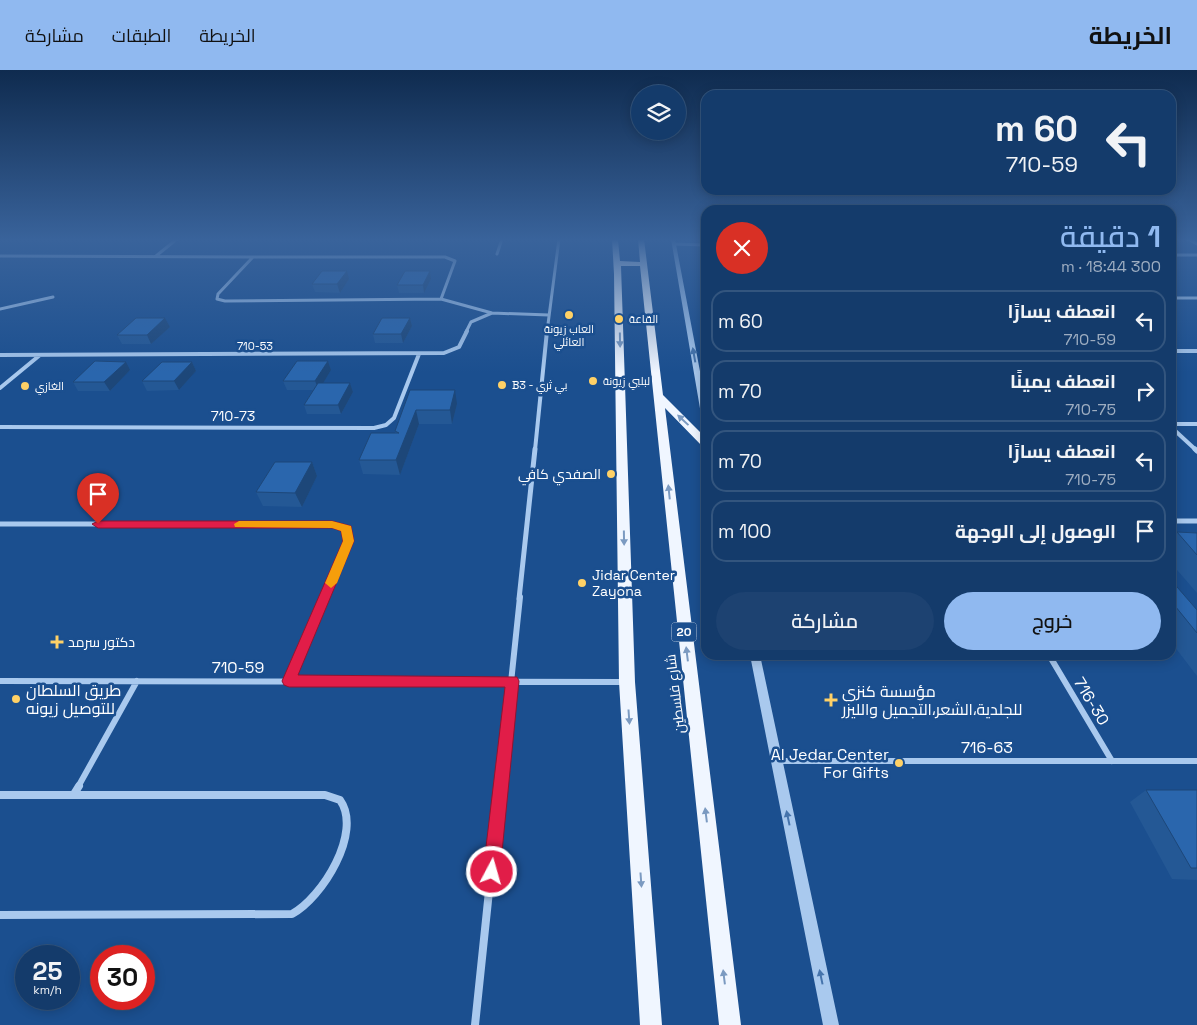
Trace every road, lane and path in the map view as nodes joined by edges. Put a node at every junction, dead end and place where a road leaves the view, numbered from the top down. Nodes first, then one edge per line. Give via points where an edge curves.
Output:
1 (228, 284) edge
2 (447, 284) edge
3 (553, 284) edge
4 (618, 284) edge
5 (647, 284) edge
6 (681, 284) edge
7 (53, 297) dead end
8 (1176, 298) edge
9 (1197, 298) edge
10 (441, 299) junction
11 (0, 309) edge
12 (492, 313) junction
13 (549, 315) junction
14 (1176, 351) edge
15 (1197, 351) edge
16 (420, 354) junction
17 (0, 355) edge
18 (40, 355) junction
19 (0, 388) edge
20 (701, 392) edge
21 (659, 396) junction
22 (1197, 424) edge
23 (1176, 425) edge
24 (0, 427) edge
25 (1176, 430) edge
26 (701, 439) edge
27 (1197, 451) edge
28 (1176, 521) edge
29 (1197, 521) edge
30 (0, 524) edge
31 (757, 660) edge
32 (1052, 660) edge
33 (0, 681) edge
34 (137, 681) junction
35 (289, 681) junction
36 (512, 681) junction
37 (626, 682) junction
38 (776, 761) junction
39 (1112, 761) junction
40 (1197, 761) edge
41 (74, 794) junction
42 (0, 795) edge
43 (0, 915) edge
44 (475, 1025) edge
45 (651, 1025) edge
46 (730, 1025) edge
47 (831, 1025) edge

1 - 10 street via 216,299
2 - 10 street
3 - 13 street
4 -> 37 main road
5 - 21 main road, شارع فلسطين / 20
20 -> 6 street
7 - 11 street
8 - 9 street
10 - 12 street
12 - 13 street
12 - 16 street, 710-53 via 471,322 459,347 452,351
13 - 36 street
14 - 15 street
16 - 18 street, 710-53
16 - 24 street, 710-73 via 394,418 374,428
17 - 18 street, 710-53
18 - 19 street
26 -> 21 main road
46 -> 21 main road, شارع فلسطين / 20
22 - 23 street
25 - 27 street
28 - 29 street
30 - 35 street via 332,524 347,529 349,541
31 - 38 street
32 - 39 street, 716-30
33 - 34 street, 710-59
34 - 35 street, 710-59
34 - 41 street
35 - 36 street, 710-59
36 - 37 street, 710-59
36 - 44 street
37 -> 45 main road
38 - 39 street, 716-63
47 -> 38 street
39 - 40 street, 716-63
41 - 42 street
41 - 43 street via 325,795 340,800 348,818 344,839 331,871 309,904 292,914

